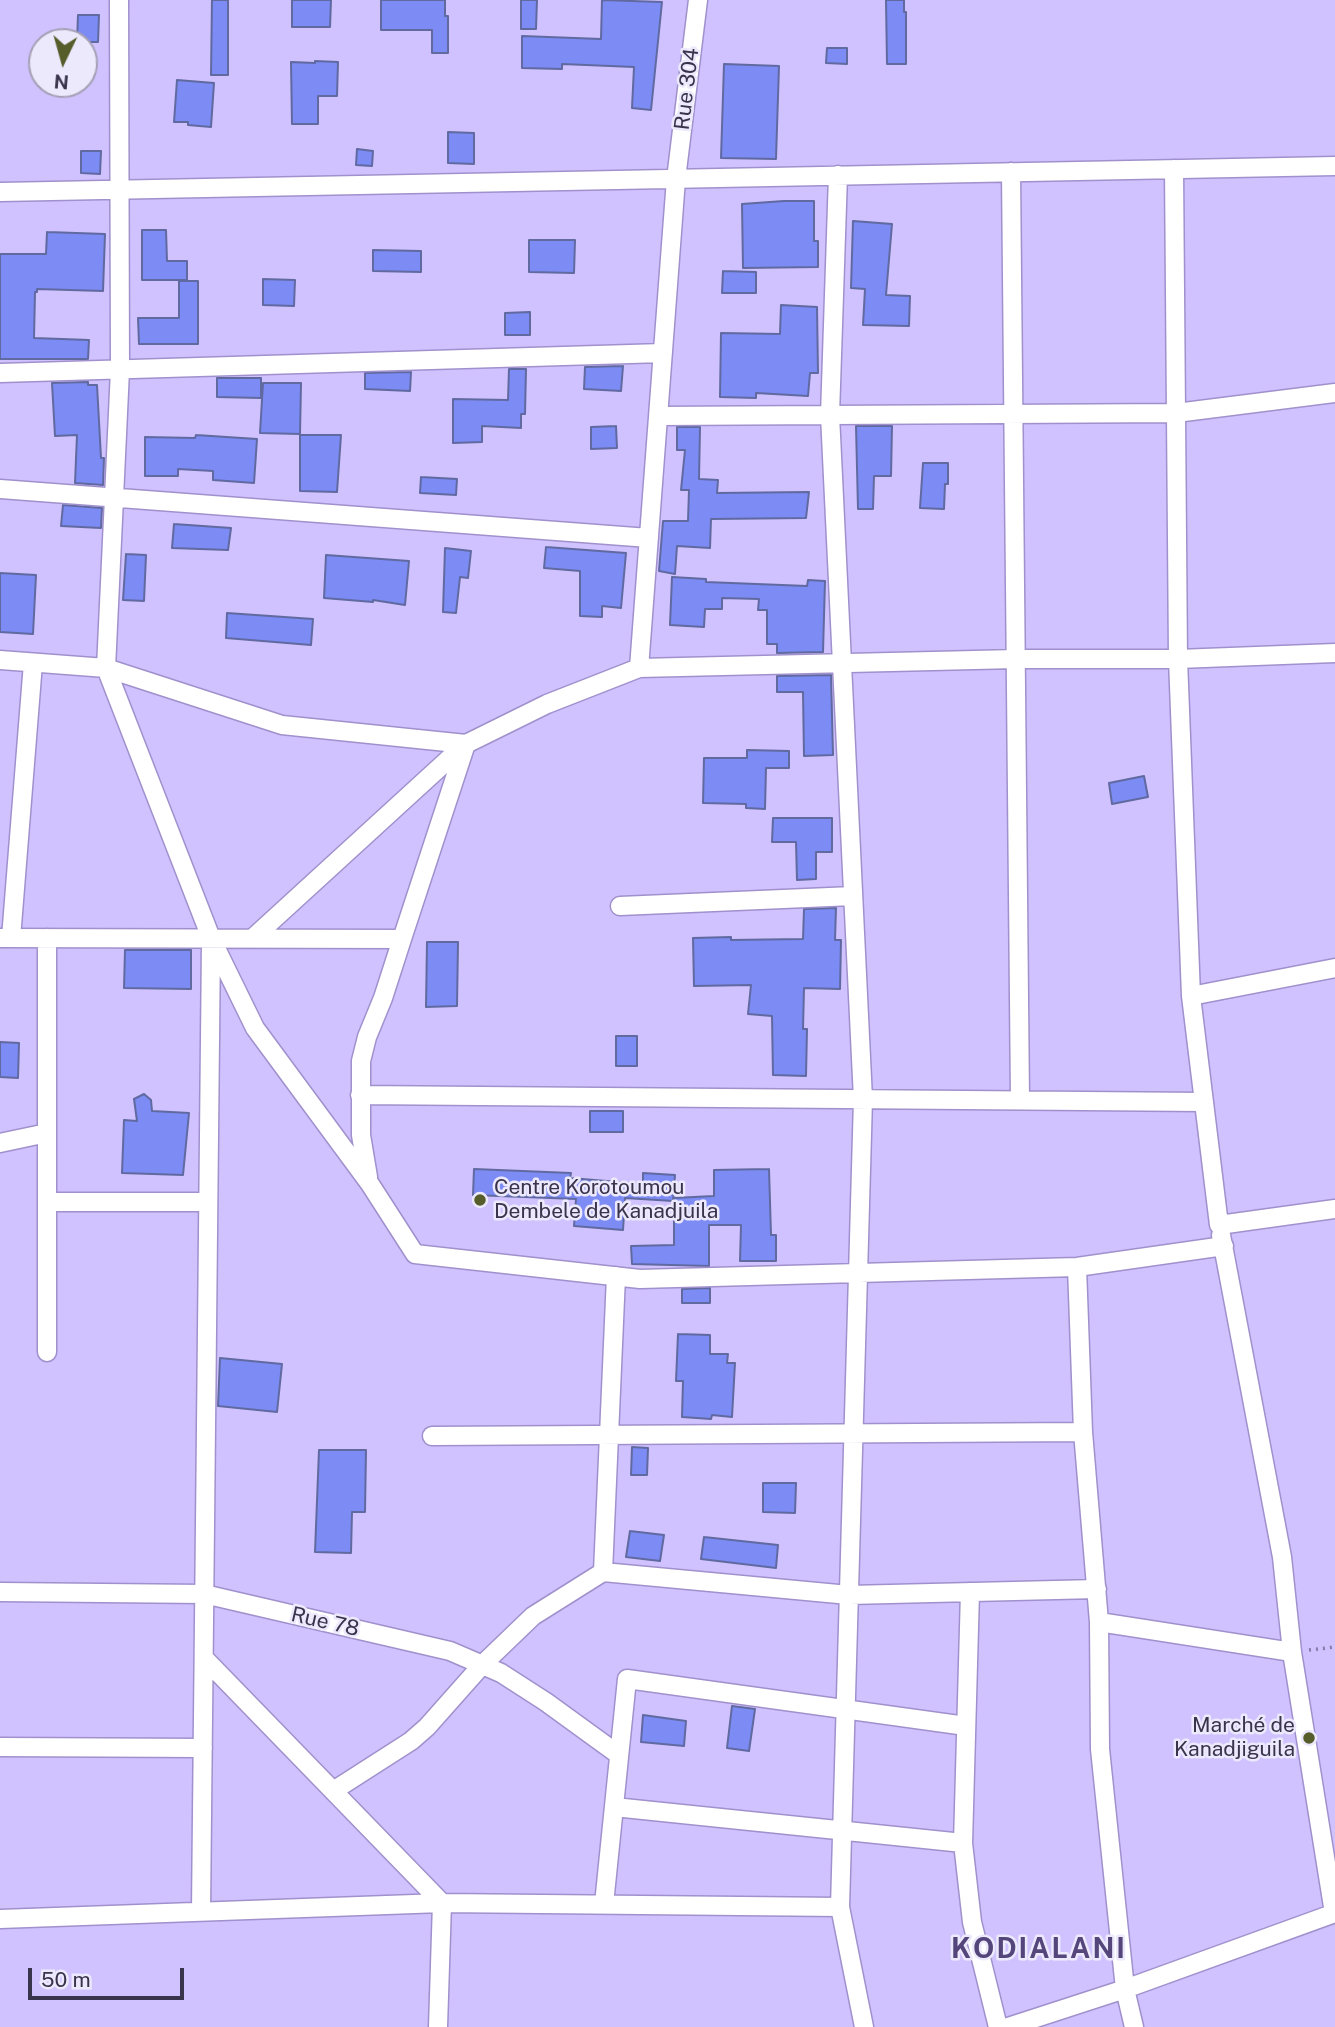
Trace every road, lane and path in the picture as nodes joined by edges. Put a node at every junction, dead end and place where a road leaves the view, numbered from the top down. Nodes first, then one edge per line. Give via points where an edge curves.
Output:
1 (119, 0) edge
2 (698, 0) edge
3 (1335, 166) edge
4 (1174, 169) junction
5 (1011, 172) junction
6 (838, 175) junction
7 (676, 178) junction
8 (119, 190) junction
9 (0, 192) edge
10 (663, 354) junction
11 (120, 370) junction
12 (0, 373) edge
13 (1335, 393) edge
14 (1176, 413) junction
15 (1013, 414) junction
16 (830, 415) junction
17 (658, 416) junction
18 (0, 489) edge
19 (114, 498) junction
20 (649, 538) junction
21 (1335, 653) edge
22 (1016, 659) junction
23 (1178, 659) junction
24 (0, 660) edge
25 (33, 663) junction
26 (842, 663) junction
27 (106, 668) junction
28 (639, 668) junction
29 (466, 744) junction
30 (853, 896) junction
31 (620, 906) dead end
32 (5, 937) edge
33 (47, 938) junction
34 (211, 938) junction
35 (253, 938) junction
36 (402, 939) junction
37 (1335, 968) edge
38 (1191, 996) junction
39 (360, 1095) junction
40 (863, 1099) junction
41 (1020, 1100) junction
42 (1204, 1102) junction
43 (47, 1133) junction
44 (0, 1143) edge
45 (370, 1184) junction
46 (47, 1202) junction
47 (208, 1202) junction
48 (1335, 1209) edge
49 (1219, 1225) junction
50 (1224, 1246) junction
51 (1077, 1267) junction
52 (858, 1273) junction
53 (616, 1276) junction
54 (47, 1352) dead end
55 (1083, 1432) junction
56 (853, 1433) junction
57 (609, 1435) junction
58 (432, 1436) dead end
59 (603, 1572) junction
60 (1097, 1589) junction
61 (0, 1592) edge
62 (970, 1592) junction
63 (204, 1594) junction
64 (849, 1595) junction
65 (1099, 1622) junction
66 (1335, 1647) edge
67 (1292, 1652) junction
68 (204, 1658) junction
69 (482, 1665) junction
70 (845, 1709) junction
71 (966, 1726) junction
72 (0, 1747) edge
73 (203, 1748) junction
74 (620, 1755) junction
75 (333, 1791) junction
76 (614, 1807) junction
77 (843, 1831) junction
78 (963, 1843) junction
79 (442, 1903) junction
80 (604, 1904) junction
81 (840, 1907) junction
82 (201, 1911) junction
83 (1335, 1913) edge
84 (0, 1919) edge
85 (1125, 1989) junction
86 (438, 2027) edge
87 (864, 2027) edge
88 (998, 2027) edge
89 (1008, 2027) edge
90 (1134, 2027) edge

1 - 8 street
2 - 7 street, Rue 304
3 - 4 street
4 - 5 street
4 - 14 street
5 - 6 street
5 - 15 street
6 - 7 street
6 - 16 street
7 - 8 street
7 - 10 street, Rue 304
8 - 9 street
8 - 11 street
10 - 11 street
10 - 17 street, Rue 304
11 - 12 street
11 - 19 street
13 - 14 street
14 - 15 street
14 - 23 street
15 - 16 street
15 - 22 street
16 - 17 street
16 - 26 street
17 - 20 street, Rue 304
18 - 19 street
19 - 20 street
19 - 27 street
20 - 28 street, Rue 304
21 - 23 street
22 - 23 street
22 - 26 street
22 - 41 street
23 - 38 street
24 - 25 street
25 - 27 street
25 - 32 street
26 - 28 street
26 - 30 street
27 - 29 street via 282,724
27 - 34 street
28 - 29 street via 547,704
29 - 35 street
29 - 36 street
30 - 31 street
30 - 40 street
32 - 33 street
33 - 34 street
33 - 43 street
34 - 35 street
34 - 45 street via 256,1028
34 - 47 street
35 - 36 street
36 - 39 street via 367,1037
37 - 38 street
38 - 42 street
39 - 40 street
39 - 45 street
40 - 41 street
40 - 52 street
41 - 42 street
42 - 49 street
43 - 44 street
43 - 46 street
45 - 53 street via 415,1254
46 - 47 street
46 - 54 street
47 - 63 street
48 - 49 street
49 - 50 street
50 - 51 street
50 - 67 street via 1282,1556
51 - 52 street
51 - 55 street
52 - 53 street
52 - 56 street
53 - 57 street
55 - 56 street
55 - 60 street
56 - 57 street
56 - 64 street
57 - 58 street
57 - 59 street
59 - 64 street
59 - 69 street via 533,1616
60 - 62 street
60 - 65 street
61 - 63 street, Rue 78
62 - 64 street
62 - 71 street
63 - 68 street
63 - 69 street, Rue 78 via 450,1651
64 - 70 street
65 - 67 street
65 - 85 street via 1100,1748
66 - 67 path
67 - 83 street
68 - 73 street
68 - 75 street
69 - 74 street, Rue 78 via 546,1702
69 - 75 street via 411,1741
70 - 71 street
70 - 74 street via 627,1679
70 - 77 street
71 - 78 street
72 - 73 street
73 - 82 street
74 - 76 street
75 - 79 street
76 - 77 street
76 - 80 street
77 - 78 street
77 - 81 street
78 - 88 street via 972,1922
79 - 80 street
79 - 82 street
79 - 86 street
80 - 81 street
81 - 87 street
82 - 84 street
83 - 85 street
85 - 89 street
85 - 90 street

